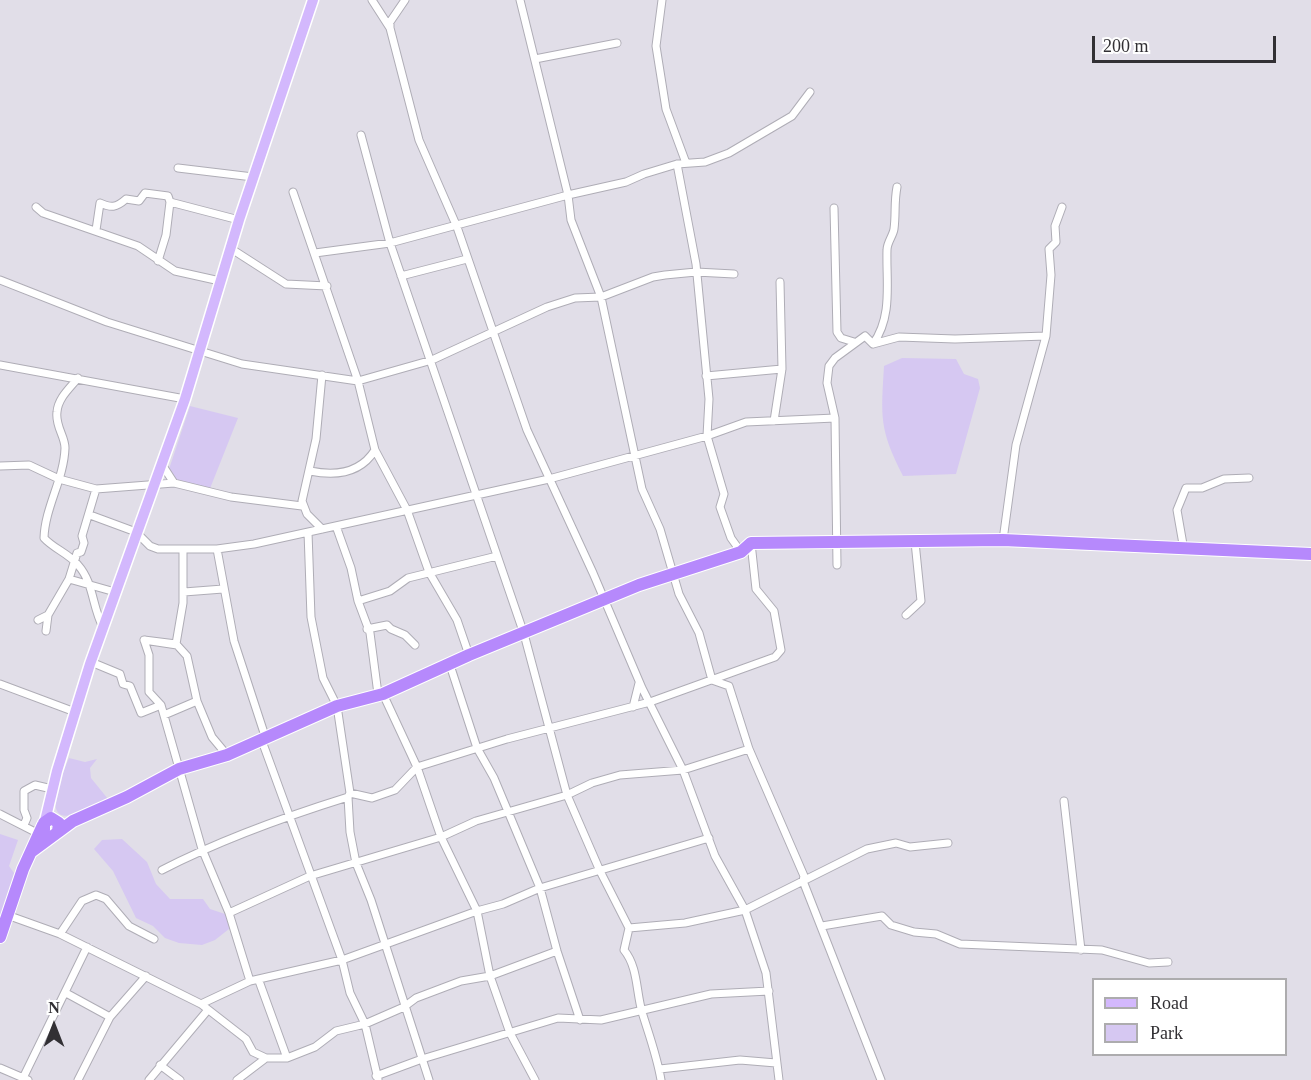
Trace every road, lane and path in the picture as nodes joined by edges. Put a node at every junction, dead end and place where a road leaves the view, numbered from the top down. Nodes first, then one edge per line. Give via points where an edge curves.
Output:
1 (313, 0) edge
2 (372, 0) edge
3 (405, 0) edge
4 (520, 0) edge
5 (662, 0) edge
6 (390, 28) junction
7 (617, 43) dead end
8 (535, 59) junction
9 (810, 92) dead end
10 (361, 135) dead end
11 (686, 163) junction
12 (677, 164) junction
13 (178, 168) dead end
14 (253, 177) junction
15 (897, 187) dead end
16 (293, 192) dead end
17 (568, 195) junction
18 (170, 202) junction
19 (36, 207) dead end
20 (1062, 207) dead end
21 (834, 208) dead end
22 (239, 220) junction
23 (457, 227) junction
24 (96, 231) junction
25 (390, 243) junction
26 (230, 248) junction
27 (315, 253) junction
28 (467, 259) junction
29 (158, 261) junction
30 (696, 272) junction
31 (734, 274) dead end
32 (401, 276) junction
33 (0, 280) edge
34 (220, 281) junction
35 (780, 282) dead end
36 (327, 286) junction
37 (601, 297) junction
38 (492, 331) junction
39 (1046, 336) junction
40 (854, 342) junction
41 (873, 344) junction
42 (199, 352) junction
43 (432, 360) junction
44 (0, 364) edge
45 (782, 369) junction
46 (322, 375) junction
47 (706, 376) junction
48 (78, 378) junction
49 (358, 381) junction
50 (185, 399) junction
51 (835, 418) junction
52 (774, 421) junction
53 (707, 436) junction
54 (375, 450) junction
55 (634, 454) junction
56 (161, 463) junction
57 (0, 466) edge
58 (310, 471) junction
59 (1249, 478) dead end
60 (59, 479) junction
61 (549, 479) junction
62 (174, 483) junction
63 (152, 486) junction
64 (96, 489) junction
65 (478, 495) junction
66 (302, 506) junction
67 (407, 510) junction
68 (90, 515) junction
69 (336, 526) junction
70 (322, 529) junction
71 (136, 532) junction
72 (308, 532) junction
73 (1003, 540) junction
74 (837, 541) junction
75 (915, 542) junction
76 (751, 543) junction
77 (217, 549) junction
78 (183, 550) junction
79 (1184, 550) junction
80 (741, 552) junction
81 (1311, 554) edge
82 (497, 556) junction
83 (74, 561) junction
84 (837, 565) dead end
85 (429, 572) junction
86 (673, 573) junction
87 (69, 579) junction
88 (91, 586) junction
89 (223, 590) junction
90 (115, 592) junction
91 (184, 592) junction
92 (603, 600) junction
93 (358, 601) junction
94 (48, 615) junction
95 (906, 615) dead end
96 (38, 620) dead end
97 (103, 627) junction
98 (367, 629) junction
99 (46, 631) dead end
100 (524, 634) junction
101 (144, 640) junction
102 (415, 645) dead end
103 (469, 655) junction
104 (91, 662) junction
105 (450, 665) junction
106 (639, 680) junction
107 (712, 680) junction
108 (0, 684) edge
109 (381, 694) junction
110 (197, 701) junction
111 (650, 702) junction
112 (161, 705) junction
113 (338, 706) junction
114 (633, 706) junction
115 (75, 712) junction
116 (164, 715) junction
117 (550, 728) junction
118 (264, 740) junction
119 (477, 747) junction
120 (749, 748) junction
121 (227, 755) junction
122 (417, 767) junction
123 (179, 769) junction
124 (683, 770) junction
125 (52, 789) junction
126 (349, 795) junction
127 (567, 795) junction
128 (1064, 801) dead end
129 (509, 812) junction
130 (0, 814) edge
131 (288, 816) junction
132 (24, 825) junction
133 (50, 825) junction
134 (441, 837) junction
135 (709, 838) junction
136 (948, 843) dead end
137 (202, 849) junction
138 (356, 863) junction
139 (162, 870) dead end
140 (600, 872) junction
141 (310, 876) junction
142 (802, 881) junction
143 (540, 888) junction
144 (745, 910) junction
145 (477, 911) junction
146 (229, 914) junction
147 (7, 915) junction
148 (822, 926) junction
149 (630, 928) junction
150 (60, 934) junction
151 (0, 937) edge
152 (154, 939) dead end
153 (385, 946) junction
154 (87, 947) junction
155 (1081, 950) junction
156 (557, 951) junction
157 (342, 960) junction
158 (1168, 962) dead end
159 (146, 976) junction
160 (490, 976) junction
161 (250, 981) junction
162 (259, 981) junction
163 (769, 991) junction
164 (66, 993) junction
165 (201, 1004) junction
166 (404, 1007) junction
167 (642, 1010) junction
168 (207, 1011) junction
169 (110, 1017) junction
170 (580, 1020) junction
171 (365, 1024) junction
172 (510, 1033) junction
173 (266, 1058) junction
174 (287, 1058) junction
175 (422, 1059) junction
176 (776, 1063) junction
177 (160, 1065) junction
178 (0, 1068) edge
179 (660, 1069) junction
180 (377, 1078) edge
181 (26, 1079) edge
182 (78, 1080) edge
183 (148, 1080) edge
184 (180, 1080) edge
185 (237, 1080) edge
186 (429, 1080) edge
187 (535, 1080) edge
188 (661, 1080) edge
189 (778, 1080) edge
190 (881, 1080) edge

1 - 14 main road
2 - 6 street
3 - 6 street
4 - 8 street
5 - 11 street via 656,46 666,109
6 - 23 street via 419,140
7 - 8 street
8 - 17 street
9 - 11 street via 792,116 747,143 721,157
10 - 25 street
11 - 12 street
12 - 17 street via 626,182
12 - 30 street
13 - 14 street
14 - 22 main road
15 - 41 street via 894,231 887,248 888,308
16 - 27 street
17 - 23 street
17 - 37 street via 571,220
18 - 22 street
18 - 24 street via 168,196 145,193 139,201 126,200 117,207 100,203
18 - 29 street
19 - 24 street
20 - 39 street via 1056,242 1049,249
21 - 40 street via 837,332 841,338
22 - 26 main road
23 - 25 street
23 - 28 street
24 - 29 street via 138,246
25 - 27 street
25 - 32 street
26 - 34 main road
26 - 36 street via 286,284
27 - 36 street
28 - 32 street
28 - 38 street
29 - 34 street via 191,276
30 - 31 street
30 - 37 street via 653,277
30 - 47 street
32 - 43 street
33 - 42 street via 107,322
34 - 42 main road
35 - 45 street
36 - 49 street
37 - 38 street via 575,298
37 - 55 street
38 - 43 street
38 - 61 street via 523,420
39 - 41 street via 899,337
39 - 73 street via 1016,445
40 - 41 street via 865,336
40 - 51 street via 829,366 827,383
42 - 46 street via 242,364
42 - 50 main road
43 - 49 street
43 - 65 street
44 - 48 street
45 - 47 street
45 - 52 street
46 - 49 street
46 - 58 street
47 - 53 street
48 - 50 street
48 - 60 street via 63,395 57,412 65,448
49 - 54 street
50 - 56 main road
51 - 52 street
51 - 74 street
52 - 53 street via 746,422
53 - 55 street
53 - 80 street via 724,494 720,507 731,538
54 - 58 street via 343,473 326,475
54 - 67 street
55 - 61 street
55 - 86 street via 642,489 660,529
56 - 62 street
56 - 63 main road
57 - 60 street via 29,465
58 - 66 street
59 - 79 street via 1186,488 1177,510
60 - 64 street
60 - 83 street via 44,538
61 - 65 street
61 - 92 street
62 - 63 street
62 - 66 street via 231,497
63 - 64 street
63 - 71 main road
64 - 68 street
65 - 67 street
65 - 82 street
66 - 70 street
67 - 69 street
67 - 85 street
68 - 71 street
68 - 83 street via 81,552
69 - 70 street
69 - 93 street
70 - 72 street
71 - 78 street via 150,546
71 - 90 main road
72 - 77 street
72 - 113 street via 312,617 323,678
73 - 75 highway
73 - 79 highway
74 - 75 highway
74 - 76 highway
74 - 84 street
75 - 95 street via 921,601
76 - 80 highway
76 - 107 street via 756,589 774,611 781,650 775,657
77 - 78 street
77 - 89 street
78 - 91 street
79 - 81 highway
80 - 86 highway
82 - 85 street
82 - 100 street
83 - 87 street
83 - 88 street
85 - 93 street
85 - 103 street via 457,620
86 - 92 highway
86 - 107 street via 699,633
87 - 88 street
87 - 94 street
88 - 90 street
88 - 97 street
89 - 91 street
89 - 118 street
90 - 97 main road
91 - 101 street via 176,644
92 - 100 highway
92 - 106 street
93 - 98 street
94 - 96 street
94 - 99 street
97 - 104 main road
98 - 102 street via 387,624
98 - 109 street
100 - 103 highway
100 - 117 street
101 - 110 street via 177,645 187,656
101 - 112 street via 149,655 149,692
103 - 105 highway
104 - 112 street via 120,674 123,684 130,686 141,713
104 - 115 main road
105 - 109 highway
105 - 119 street
106 - 111 street
106 - 114 street
107 - 111 street
107 - 120 street via 729,686
108 - 115 street
109 - 113 highway
109 - 122 street
110 - 116 street
110 - 121 street via 212,737
111 - 114 street
111 - 124 street
112 - 116 street
113 - 118 highway
113 - 126 street
114 - 117 street
115 - 125 main road
116 - 123 street
117 - 119 street
117 - 127 street
118 - 121 highway
118 - 131 street
119 - 122 street
119 - 129 street
120 - 124 street
120 - 142 street via 804,876
121 - 123 highway
122 - 126 street via 395,790 372,798
122 - 134 street
123 - 133 highway via 73,821
123 - 137 street
124 - 127 street via 620,775
124 - 135 street
125 - 132 street via 35,785 24,791
125 - 133 main road
126 - 131 street
126 - 138 street
127 - 129 street
127 - 140 street
128 - 155 street
129 - 134 street
129 - 143 street
130 - 132 street
131 - 137 street
131 - 141 street
132 - 133 street
133 - 147 highway via 31,852
134 - 138 street
134 - 145 street
135 - 140 street
135 - 144 street
136 - 142 street via 910,847 896,843 867,849
137 - 139 street
137 - 146 street
138 - 141 street
138 - 153 street
140 - 143 street
140 - 149 street
141 - 146 street
141 - 157 street
142 - 144 street
142 - 148 street
143 - 145 street
143 - 156 street
144 - 149 street via 685,923
144 - 163 street
145 - 153 street
145 - 160 street
146 - 161 street
147 - 150 street
147 - 151 highway
148 - 155 street via 882,916 891,926 936,934 960,944
148 - 190 street
149 - 167 street via 624,950 632,960
150 - 152 street via 82,901 96,895 106,898 129,926
150 - 154 street
153 - 157 street
153 - 166 street
154 - 159 street
154 - 164 street
155 - 158 street via 1111,951 1149,963
156 - 160 street
156 - 170 street
157 - 162 street
157 - 171 street via 350,993
159 - 165 street
159 - 169 street
160 - 166 street via 460,981 416,998
160 - 172 street
161 - 162 street
161 - 165 street
162 - 174 street
163 - 167 street via 711,994
163 - 176 street
164 - 169 street
164 - 181 street
165 - 168 street
166 - 171 street
166 - 175 street
167 - 170 street via 608,1019
167 - 179 street
168 - 173 street via 246,1038 253,1052
168 - 177 street
169 - 182 street
170 - 172 street via 558,1018
171 - 174 street via 336,1031 315,1047
171 - 180 street
172 - 175 street
172 - 187 street
173 - 174 street
173 - 185 street
175 - 180 street
175 - 186 street
176 - 179 street via 740,1060
176 - 189 street
177 - 183 street
177 - 184 street
178 - 181 street
179 - 188 street

